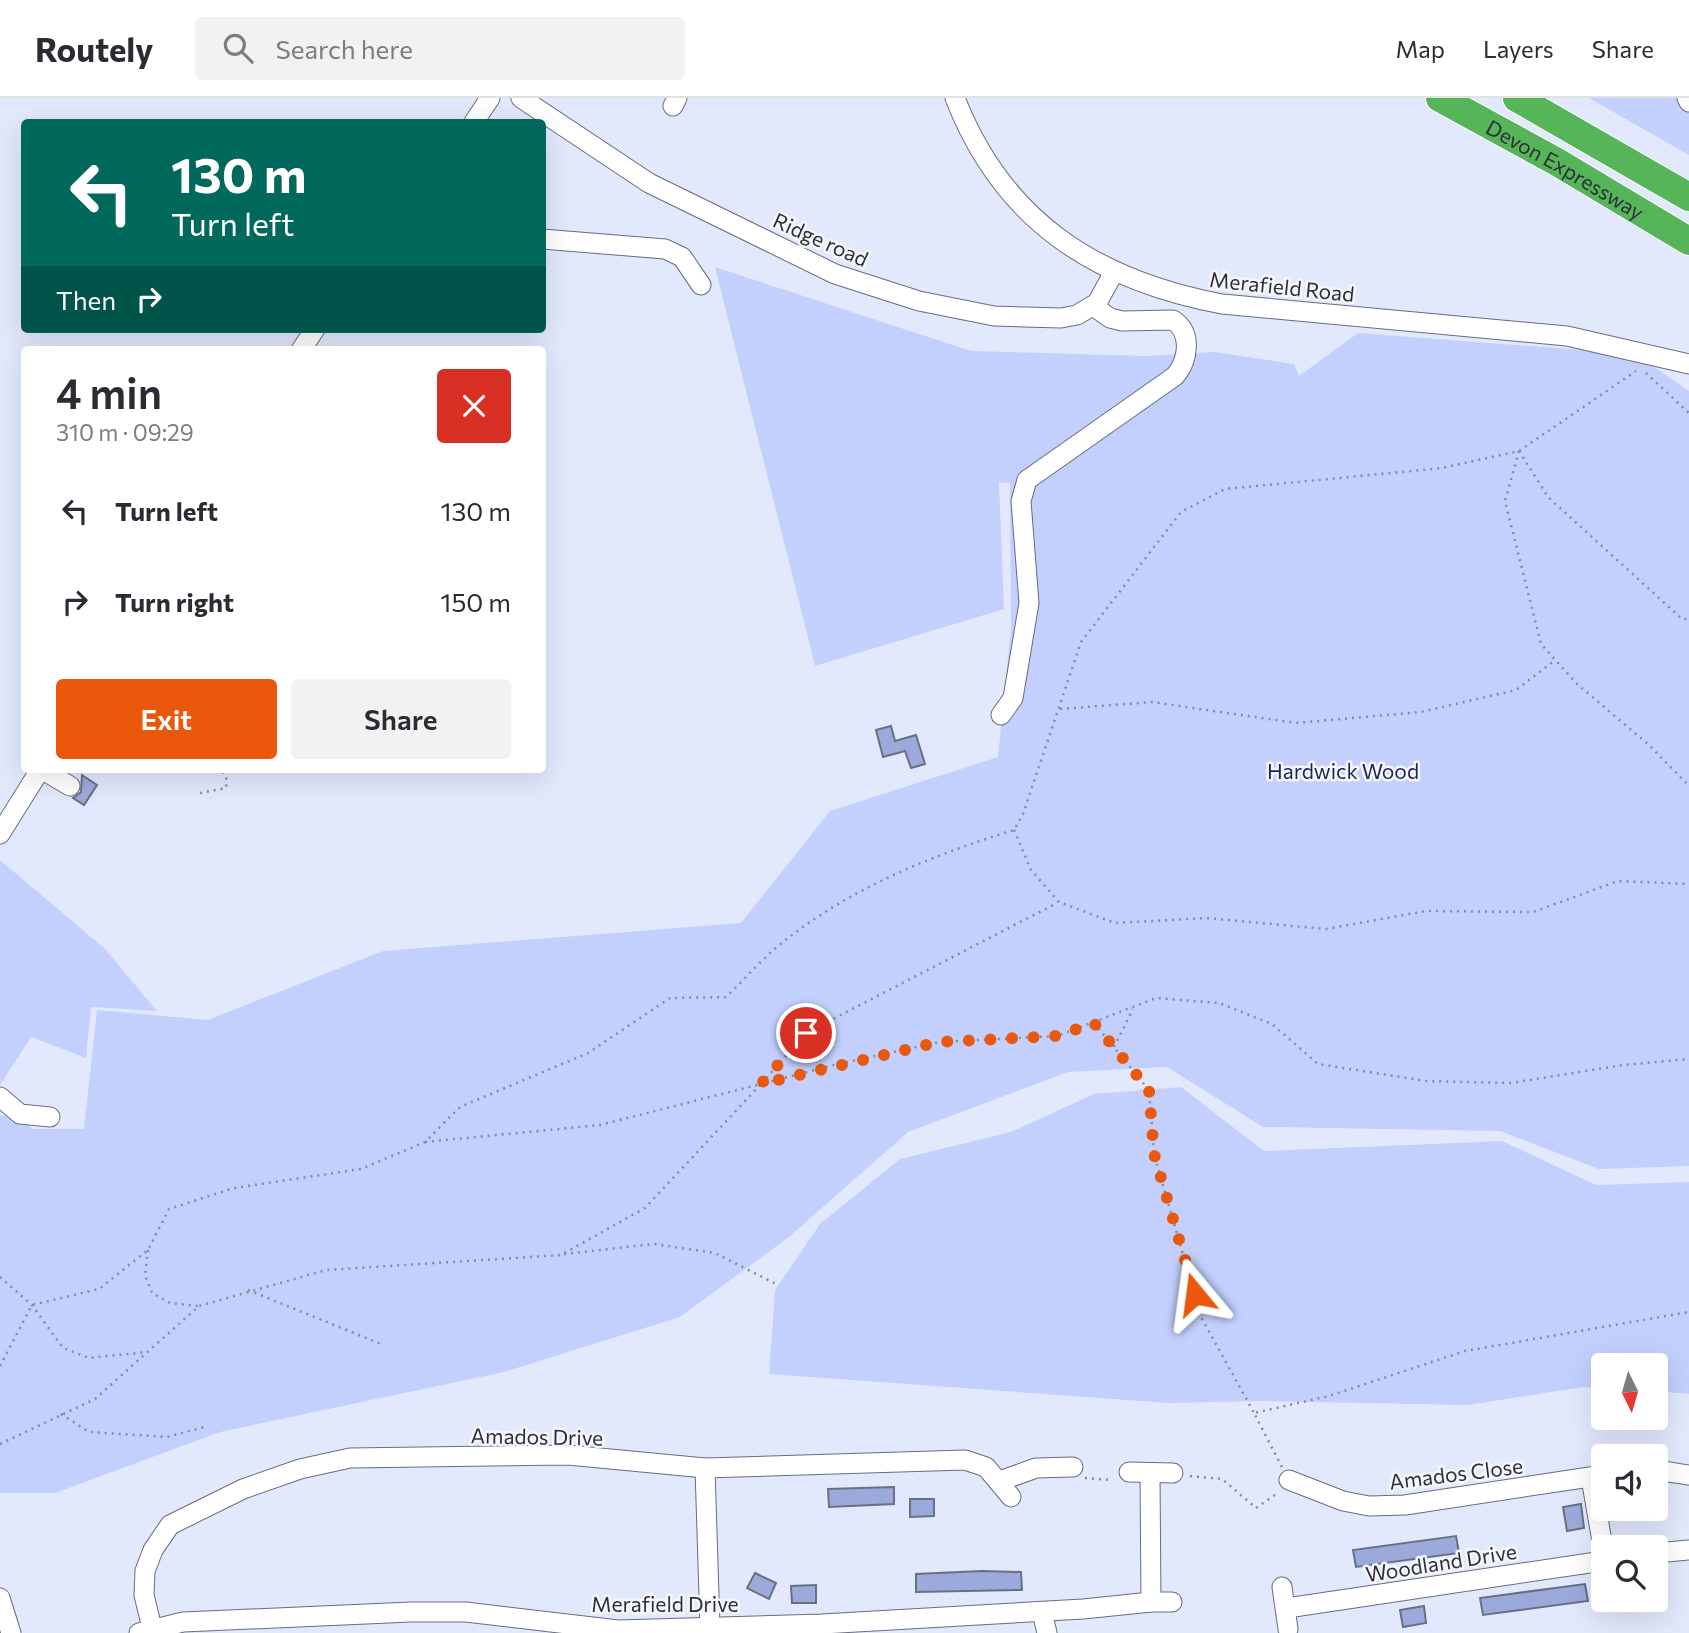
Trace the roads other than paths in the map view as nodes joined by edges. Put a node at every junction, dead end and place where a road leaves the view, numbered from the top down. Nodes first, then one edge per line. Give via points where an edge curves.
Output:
1 (490, 98) edge
2 (521, 98) edge
3 (955, 98) edge
4 (1440, 98) edge
5 (1517, 98) edge
6 (476, 119) edge
7 (1689, 197) edge
8 (546, 239) edge
9 (1689, 241) edge
10 (1114, 272) junction
11 (701, 285) dead end
12 (1093, 306) junction
13 (1689, 364) edge
14 (1001, 715) dead end
15 (40, 773) edge
16 (47, 773) edge
17 (70, 786) dead end
18 (0, 834) edge
19 (0, 1097) edge
20 (50, 1117) dead end
21 (1073, 1467) dead end
22 (705, 1468) junction
23 (1129, 1472) dead end
24 (1668, 1472) edge
25 (1150, 1473) junction
26 (1173, 1473) road end
27 (1689, 1475) edge
28 (1591, 1477) edge
29 (1289, 1480) road end
30 (1689, 1550) edge
31 (1668, 1552) edge
32 (1591, 1563) edge
33 (1282, 1587) dead end
34 (0, 1598) edge
35 (1151, 1602) junction
36 (1172, 1602) dead end
37 (1287, 1608) junction
38 (1042, 1612) junction
39 (710, 1628) junction
40 (1288, 1629) dead end
41 (145, 1631) edge
42 (618, 1632) edge
43 (11, 1633) edge
44 (1047, 1633) edge

1 - 6 street
2 - 12 street, Ridge road via 649,183 835,274 919,301 994,316 1061,318
3 - 10 street, Merafield Road via 983,158 1010,195 1065,245
4 - 9 highway, Devon Expressway
5 - 7 highway, Devon Expressway
8 - 11 street via 665,250 682,257
10 - 12 street
10 - 13 street, Merafield Road via 1184,297 1222,304 1567,336
12 - 14 street via 1110,318 1173,320 1181,325 1187,345 1183,367 1027,480 1021,501 1029,603 1013,698
15 - 18 street
16 - 17 street
19 - 20 street via 20,1114
21 - 22 street, Amados Drive via 1036,1468 1005,1489 986,1467 965,1460
22 - 39 street
22 - 41 street, Amados Drive via 568,1455 351,1458 300,1469 243,1489 170,1525 145,1571
23 - 25 street
24 - 27 street
25 - 26 street
25 - 35 street
28 - 29 street, Amados Close via 1405,1505 1369,1506
30 - 31 street
32 - 37 street, Woodland Drive
33 - 37 street
34 - 43 street
35 - 36 street, Merafield Drive
35 - 38 street, Merafield Drive
37 - 40 street
38 - 39 street, Merafield Drive
38 - 44 street
39 - 42 street, Merafield Drive
41 - 42 street, Merafield Drive via 231,1618 466,1612

